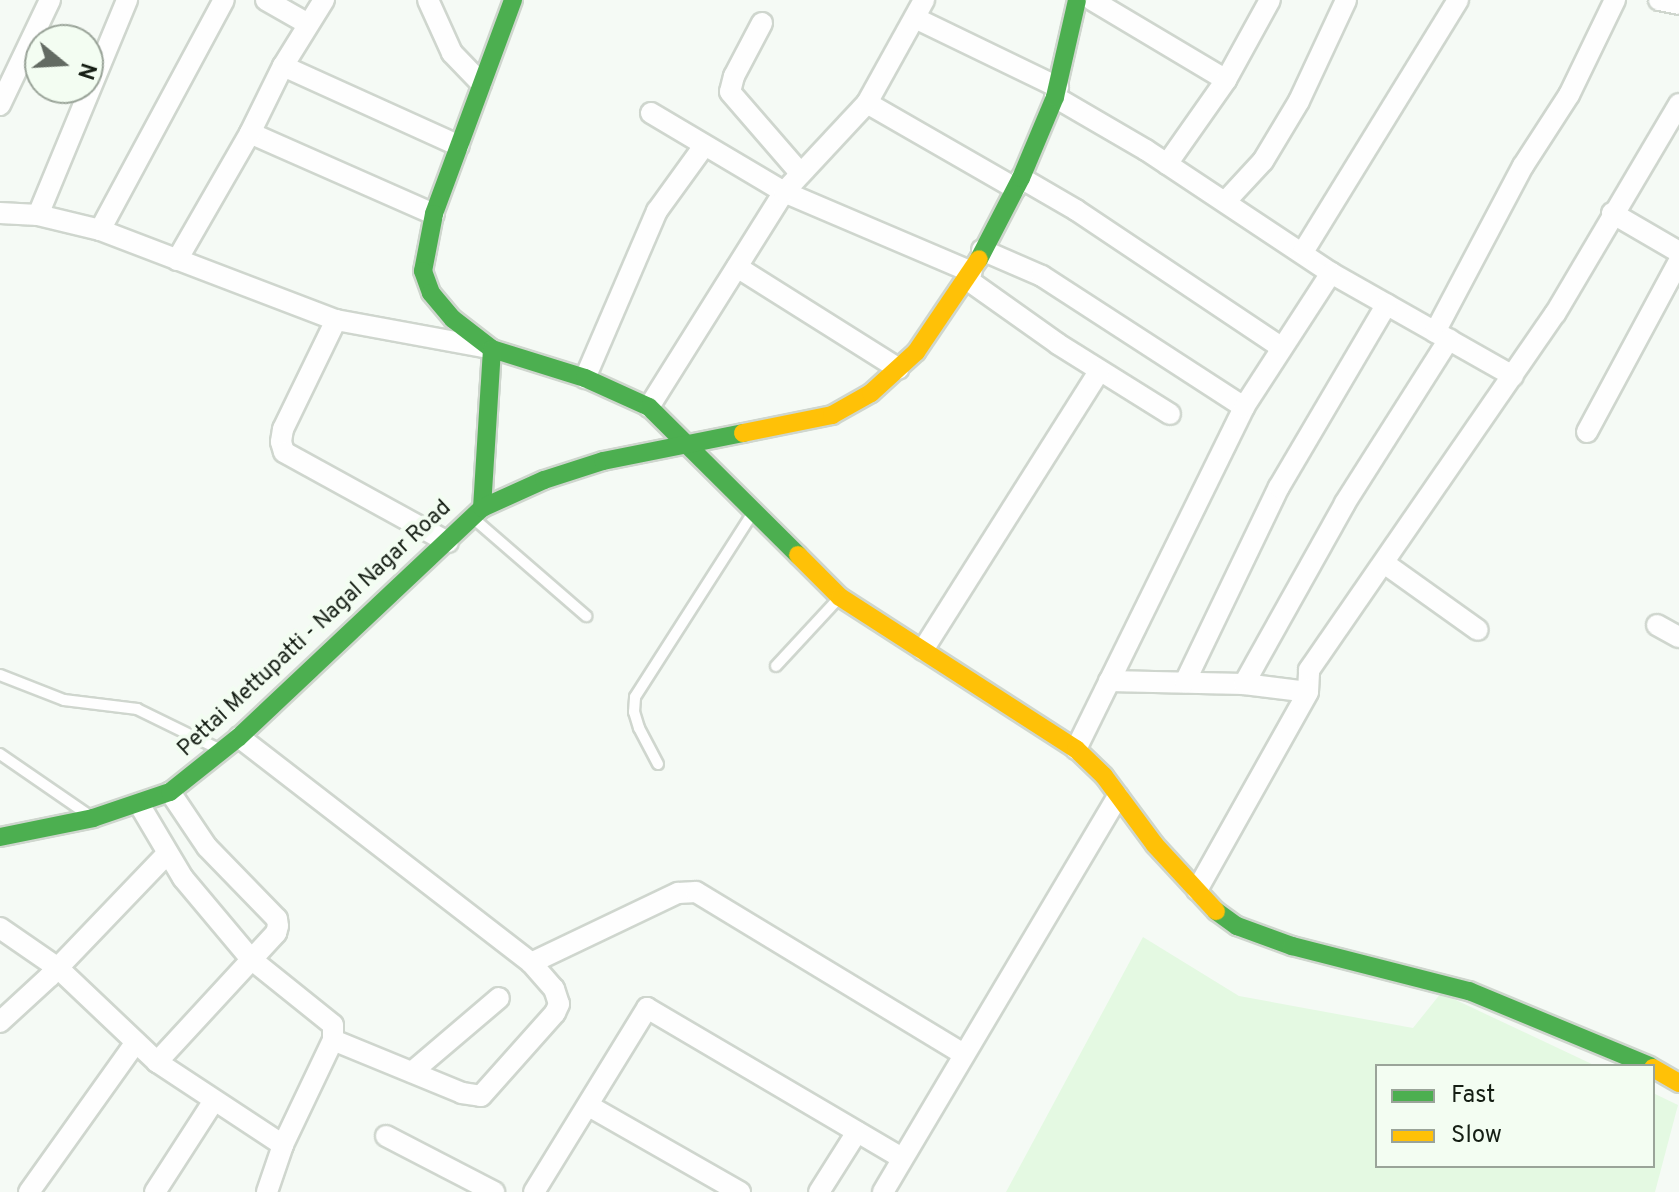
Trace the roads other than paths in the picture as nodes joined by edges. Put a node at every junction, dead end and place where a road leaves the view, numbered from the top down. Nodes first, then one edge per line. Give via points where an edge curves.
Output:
1 (50, 0) edge
2 (127, 0) edge
3 (224, 0) edge
4 (266, 0) edge
5 (324, 0) edge
6 (428, 0) edge
7 (513, 0) edge
8 (1270, 0) edge
9 (1346, 0) edge
10 (1458, 0) edge
11 (1615, 0) edge
12 (1659, 0) edge
13 (1078, 1) edge
14 (1679, 4) edge
15 (919, 9) edge
16 (762, 23) dead end
17 (308, 24) junction
18 (283, 66) junction
19 (1226, 80) junction
20 (481, 83) junction
21 (1056, 92) junction
22 (867, 103) junction
23 (1679, 104) edge
24 (0, 105) edge
25 (651, 113) dead end
26 (250, 133) junction
27 (459, 146) junction
28 (704, 146) junction
29 (1167, 164) junction
30 (801, 174) junction
31 (1018, 183) junction
32 (784, 192) junction
33 (1225, 202) junction
34 (0, 213) edge
35 (1612, 213) junction
36 (434, 214) junction
37 (38, 215) junction
38 (100, 230) junction
39 (982, 250) junction
40 (1303, 252) junction
41 (1679, 252) edge
42 (177, 260) junction
43 (1679, 261) edge
44 (737, 267) junction
45 (1331, 273) junction
46 (970, 276) junction
47 (1387, 304) junction
48 (336, 320) junction
49 (1442, 336) junction
50 (1281, 347) junction
51 (492, 349) junction
52 (899, 369) junction
53 (1099, 372) junction
54 (1513, 376) junction
55 (585, 378) junction
56 (649, 407) junction
57 (1244, 407) junction
58 (1170, 414) dead end
59 (1587, 432) dead end
60 (687, 443) junction
61 (476, 512) junction
62 (753, 513) junction
63 (448, 542) junction
64 (1384, 563) junction
65 (840, 597) junction
66 (586, 616) dead end
67 (1657, 625) dead end
68 (1478, 630) dead end
69 (1679, 637) edge
70 (923, 650) junction
71 (776, 666) dead end
72 (0, 675) edge
73 (1109, 681) junction
74 (1185, 682) junction
75 (1244, 684) junction
76 (1308, 692) junction
77 (232, 744) junction
78 (1076, 749) junction
79 (0, 754) edge
80 (658, 764) dead end
81 (170, 792) junction
82 (1118, 796) junction
83 (139, 804) junction
84 (93, 818) junction
85 (0, 837) edge
86 (166, 855) junction
87 (1197, 890) junction
88 (0, 928) edge
89 (251, 959) junction
90 (531, 963) junction
91 (58, 968) junction
92 (499, 998) dead end
93 (0, 1022) edge
94 (333, 1040) junction
95 (136, 1042) junction
96 (964, 1054) junction
97 (157, 1062) junction
98 (1644, 1064) edge
99 (1655, 1069) edge
100 (412, 1072) junction
101 (1679, 1083) edge
102 (213, 1102) junction
103 (589, 1106) junction
104 (857, 1132) junction
105 (386, 1136) dead end
106 (283, 1145) junction
107 (902, 1158) junction
108 (29, 1192) edge
109 (155, 1192) edge
110 (267, 1192) edge
111 (494, 1192) edge
112 (534, 1192) edge
113 (740, 1192) edge
114 (819, 1192) edge
115 (883, 1192) edge

1 - 24 street
2 - 37 street
3 - 38 street
4 - 17 street
5 - 17 street
6 - 20 street via 452,53
7 - 20 main road
8 - 19 street
9 - 33 street via 1299,101 1263,161
10 - 40 street
11 - 49 street via 1569,95 1523,166
12 - 14 street
13 - 19 street
13 - 21 main road, Pettai Mettupatti - Nagal Nagar Road
15 - 21 street
15 - 22 street
16 - 30 street via 730,92
17 - 18 street
18 - 26 street
18 - 27 street
19 - 29 street
20 - 27 main road
21 - 29 street
21 - 31 main road, Pettai Mettupatti - Nagal Nagar Road
22 - 30 street
22 - 31 street
23 - 35 street
25 - 28 street
26 - 36 street
26 - 42 street
27 - 36 main road
28 - 32 street
28 - 55 street via 652,221
29 - 33 street
30 - 32 street
31 - 39 main road, Pettai Mettupatti - Nagal Nagar Road
31 - 50 street via 1076,210
32 - 44 street
32 - 46 street
33 - 40 street
34 - 37 street
35 - 41 street
35 - 54 street
36 - 51 main road via 423,271 431,293 453,319
37 - 38 street
38 - 42 street
39 - 46 main road, Pettai Mettupatti - Nagal Nagar Road
39 - 57 street via 1042,276
40 - 45 street
42 - 48 street
43 - 59 street
44 - 52 street
44 - 56 street
45 - 47 street
45 - 50 street
46 - 52 main road, Pettai Mettupatti - Nagal Nagar Road
46 - 53 street
47 - 49 street
47 - 74 street via 1279,487
48 - 51 street
48 - 63 street via 283,429 284,452
49 - 54 street
49 - 75 street
50 - 57 street
51 - 55 main road
51 - 61 main road
52 - 60 main road, Pettai Mettupatti - Nagal Nagar Road via 832,415
53 - 58 street
53 - 70 street
54 - 64 street
55 - 56 main road
56 - 60 main road
57 - 73 street
60 - 61 main road, Pettai Mettupatti - Nagal Nagar Road via 559,475
60 - 62 main road
61 - 63 main road, Pettai Mettupatti - Nagal Nagar Road
61 - 66 lane
62 - 65 main road
62 - 80 lane via 635,697 639,728
63 - 77 main road, Pettai Mettupatti - Nagal Nagar Road
64 - 68 street
64 - 76 street via 1309,670
65 - 70 main road
65 - 71 lane
67 - 69 street
70 - 78 main road
72 - 77 lane via 64,700 137,709
73 - 74 street
73 - 78 street
74 - 75 street
75 - 76 street
76 - 87 street
77 - 81 main road, Pettai Mettupatti - Nagal Nagar Road
77 - 90 street
78 - 82 main road
79 - 84 lane
81 - 83 main road, Pettai Mettupatti - Nagal Nagar Road
81 - 89 street via 219,861 277,919 276,933
82 - 87 main road
82 - 96 street
83 - 84 main road, Pettai Mettupatti - Nagal Nagar Road
83 - 86 street
84 - 85 main road, Pettai Mettupatti - Nagal Nagar Road
86 - 89 street
86 - 91 street
87 - 98 main road via 1237,926 1292,946 1482,996
88 - 91 street
89 - 94 street via 327,1018
89 - 97 street
90 - 96 street via 678,893 696,892
90 - 100 street via 554,989 559,1004 489,1091 471,1096
91 - 93 street
91 - 95 street
92 - 100 street
94 - 100 street
94 - 106 street
95 - 97 street
95 - 108 street
96 - 107 street
97 - 102 street
99 - 101 main road
102 - 106 street
102 - 109 street
103 - 104 street via 647,1008
103 - 112 street
103 - 113 street
104 - 107 street
104 - 114 street
105 - 111 street
106 - 110 street
107 - 115 street

